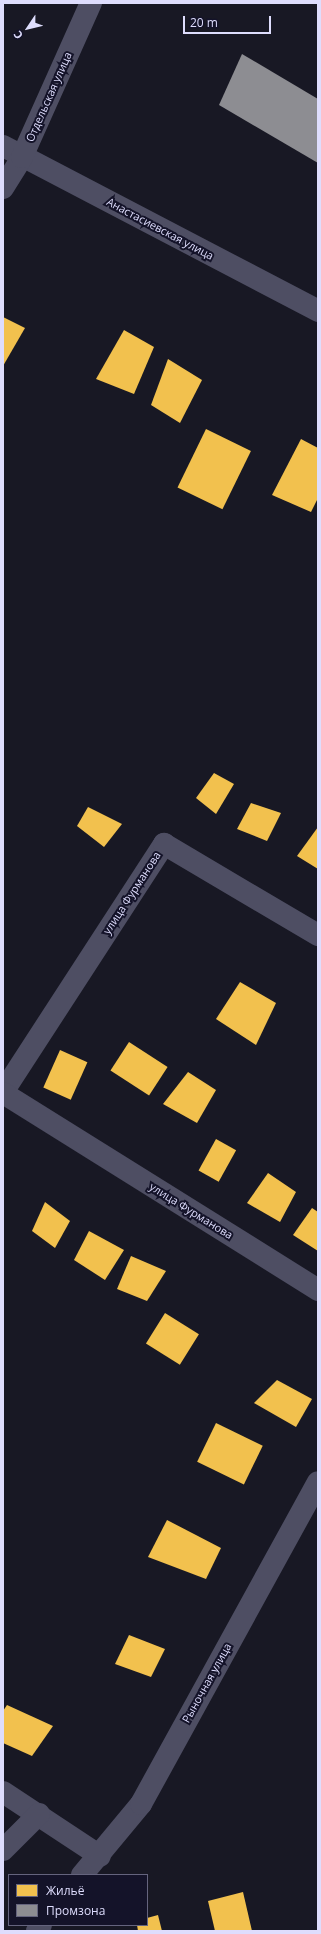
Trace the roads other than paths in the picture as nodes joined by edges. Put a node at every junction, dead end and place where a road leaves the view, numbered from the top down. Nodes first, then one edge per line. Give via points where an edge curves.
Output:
1 (91, 3) edge
2 (12, 152) edge
3 (3, 188) edge
4 (318, 311) edge
5 (318, 935) edge
6 (3, 1093) edge
7 (318, 1290) edge
8 (318, 1482) edge
9 (3, 1792) edge
10 (39, 1814) junction
11 (3, 1850) edge
12 (100, 1856) junction
13 (83, 1874) edge

1 - 2 street, Отдельская улица
2 - 3 street, Отдельская улица
2 - 4 street, Анастасиевская улица
5 - 6 street, улица Фурманова via 164,844
6 - 7 street, улица Фурманова
8 - 12 street, Рыночная улица via 141,1804
9 - 10 street
10 - 11 street
10 - 12 street
12 - 13 street, Рыночная улица

